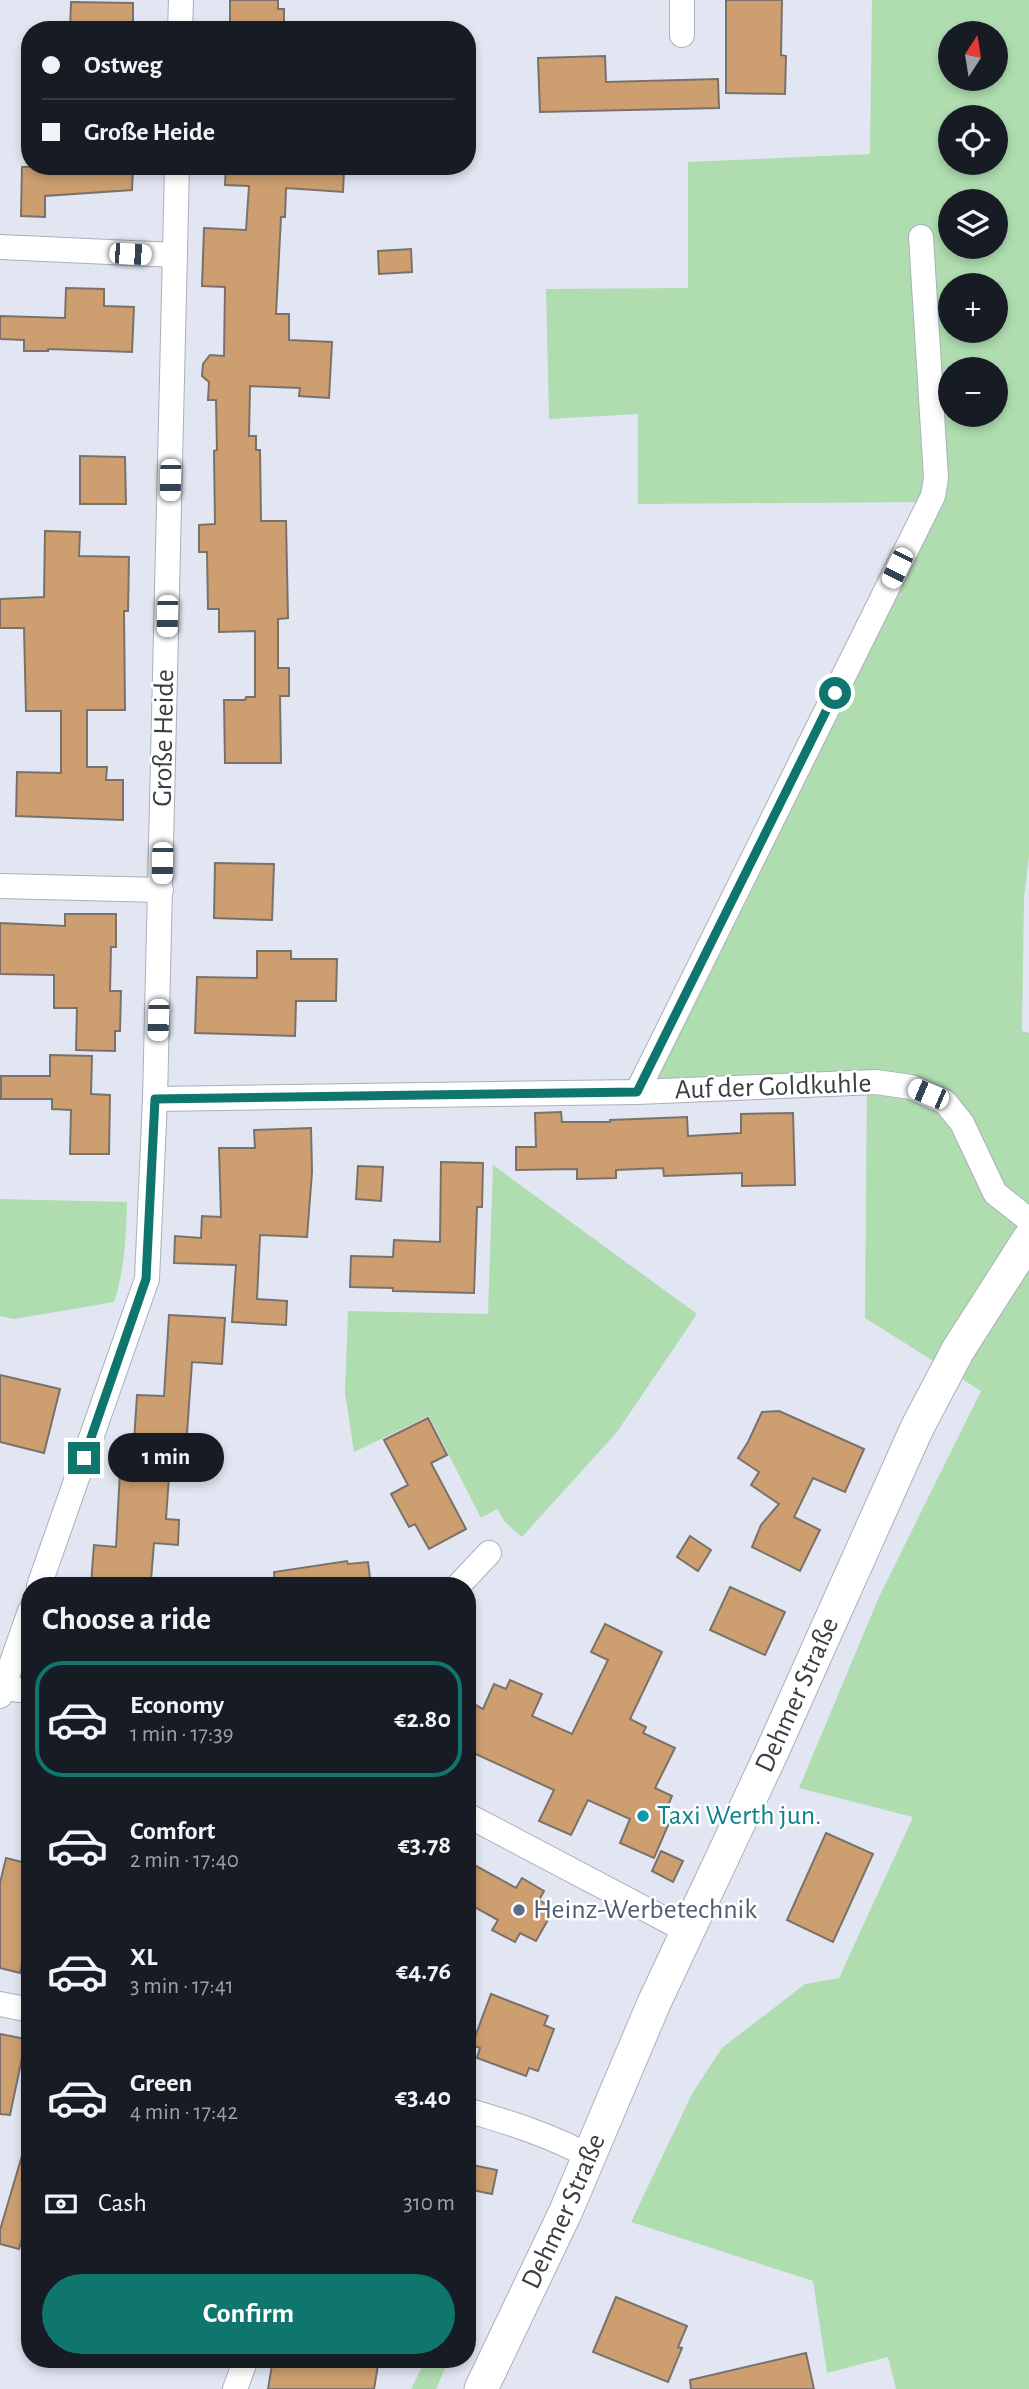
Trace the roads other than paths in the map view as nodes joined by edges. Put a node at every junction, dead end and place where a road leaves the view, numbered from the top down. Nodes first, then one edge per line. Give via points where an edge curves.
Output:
1 (181, 0) edge
2 (682, 0) edge
3 (180, 21) edge
4 (682, 35) dead end
5 (177, 175) edge
6 (921, 237) dead end
7 (0, 247) edge
8 (175, 255) junction
9 (0, 887) edge
10 (161, 890) junction
11 (637, 1092) junction
12 (155, 1099) junction
13 (1029, 1220) edge
14 (1029, 1239) edge
15 (489, 1553) dead end
16 (42, 1577) edge
17 (466, 1577) edge
18 (21, 1636) edge
19 (21, 1691) edge
20 (1, 1692) edge
21 (476, 1820) edge
22 (687, 1931) junction
23 (0, 2004) edge
24 (21, 2008) edge
25 (476, 2113) edge
26 (590, 2157) junction
27 (243, 2368) edge
28 (487, 2387) edge
29 (235, 2389) edge

1 - 3 street
2 - 4 street
5 - 8 street, Große Heide
6 - 11 street via 936,478 933,496
7 - 8 street
8 - 10 street, Große Heide
9 - 10 street
10 - 12 street, Große Heide
11 - 12 street, Auf der Goldkuhle
11 - 13 street, Auf der Goldkuhle via 852,1082 911,1087 945,1102 962,1123 995,1193
12 - 16 street, Große Heide via 146,1279
14 - 22 street, Dehmer Straße via 958,1350 917,1428
15 - 17 street
18 - 20 street
19 - 20 street
21 - 22 street
22 - 26 street, Dehmer Straße
23 - 24 street
25 - 26 street via 531,2129
26 - 28 street, Dehmer Straße
27 - 29 street

